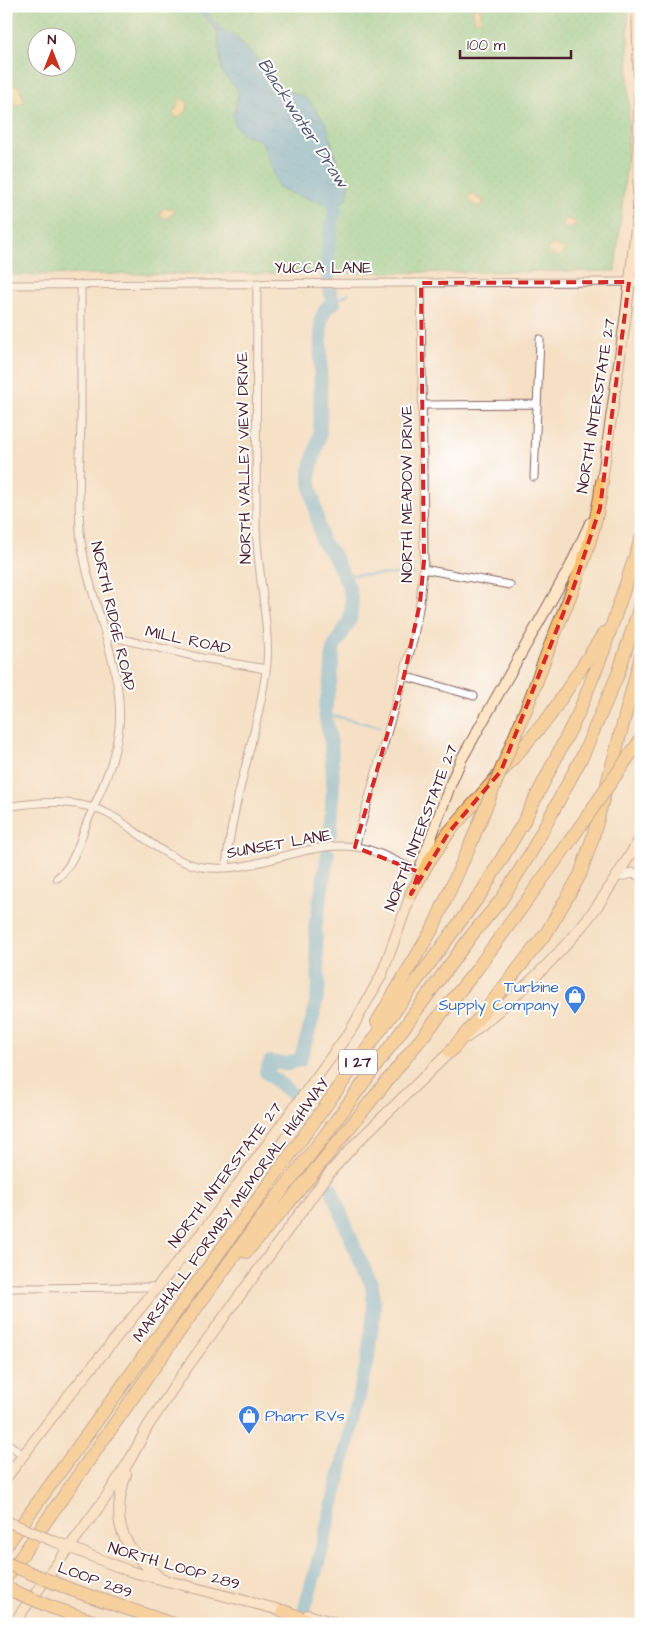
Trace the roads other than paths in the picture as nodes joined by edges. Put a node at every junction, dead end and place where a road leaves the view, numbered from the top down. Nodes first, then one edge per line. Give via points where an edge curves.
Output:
1 (637, 6) edge
2 (641, 72) edge
3 (640, 107) junction
4 (629, 282) junction
5 (641, 282) edge
6 (257, 283) junction
7 (421, 283) junction
8 (6, 285) edge
9 (81, 285) junction
10 (540, 339) dead end
11 (537, 404) junction
12 (422, 405) junction
13 (534, 477) dead end
14 (602, 482) junction
15 (641, 539) edge
16 (423, 569) junction
17 (510, 585) dead end
18 (641, 603) edge
19 (614, 618) junction
20 (105, 635) junction
21 (641, 656) edge
22 (266, 670) junction
23 (404, 676) junction
24 (474, 696) dead end
25 (641, 739) edge
26 (6, 807) edge
27 (93, 808) junction
28 (641, 837) edge
29 (355, 847) junction
30 (226, 868) junction
31 (419, 872) junction
32 (616, 876) junction
33 (641, 876) edge
34 (57, 878) dead end
35 (411, 894) junction
36 (450, 1052) junction
37 (318, 1118) junction
38 (157, 1287) junction
39 (6, 1288) edge
40 (186, 1322) junction
41 (6, 1442) edge
42 (24, 1455) junction
43 (131, 1458) junction
44 (6, 1467) edge
45 (6, 1478) edge
46 (6, 1521) edge
47 (6, 1546) edge
48 (70, 1547) junction
49 (6, 1564) edge
50 (6, 1578) edge
51 (161, 1579) junction
52 (6, 1588) edge
53 (283, 1611) junction
54 (13, 1624) edge
55 (101, 1624) edge
56 (173, 1624) edge
57 (318, 1624) edge
58 (339, 1624) edge

1 - 3 main road, NORTH INTERSTATE 27
2 - 3 highway
3 - 4 main road, NORTH INTERSTATE 27 via 638,211
4 - 5 street, YUCCA LANE
4 - 7 street, YUCCA LANE
4 - 14 main road, NORTH INTERSTATE 27
6 - 7 street, YUCCA LANE
6 - 9 street, YUCCA LANE
6 - 22 street, NORTH VALLEY VIEW DRIVE via 256,526 267,638
7 - 12 street, NORTH MEADOW DRIVE
8 - 9 street, YUCCA LANE
9 - 20 street, NORTH RIDGE ROAD via 80,530 88,575
10 - 11 street
11 - 12 street
11 - 13 street
12 - 16 street, NORTH MEADOW DRIVE
14 - 31 main road, NORTH INTERSTATE 27 via 595,510 570,567 461,760
14 - 37 highway, bridge via 600,508 574,586 449,894 416,958
15 - 19 highway, MARSHALL FORMBY MEMORIAL HIGHWAY / I 27
16 - 17 street
16 - 23 street, NORTH MEADOW DRIVE via 414,641
18 - 40 highway, MARSHALL FORMBY MEMORIAL HIGHWAY / I 27 via 618,674 583,755 511,885
19 - 35 highway via 549,717 449,832
19 - 37 highway, MARSHALL FORMBY MEMORIAL HIGHWAY / I 27 via 578,714 507,853 471,909
20 - 22 street, MILL ROAD
20 - 27 street, NORTH RIDGE ROAD via 118,694 119,724 109,772
21 - 36 highway via 594,837 580,875 547,932
22 - 30 street, NORTH VALLEY VIEW DRIVE via 228,841
23 - 24 street
23 - 29 street, NORTH MEADOW DRIVE
25 - 40 highway, bridge via 566,848 452,1001
26 - 27 street, SUNSET LANE via 45,802
27 - 30 street, SUNSET LANE via 113,817 169,856 203,867
27 - 34 street, NORTH RIDGE ROAD via 68,869
28 - 32 main road
29 - 30 street, SUNSET LANE via 307,850 248,866
29 - 31 street, SUNSET LANE
31 - 35 main road, NORTH INTERSTATE 27
32 - 33 street
32 - 36 main road via 597,906 556,955 500,1010
35 - 38 main road, NORTH INTERSTATE 27 via 382,974 360,1014 236,1189
36 - 43 main road via 331,1171 188,1366
37 - 47 highway, MARSHALL FORMBY MEMORIAL HIGHWAY / I 27
38 - 39 street
38 - 42 main road, NORTH INTERSTATE 27
40 - 50 highway, MARSHALL FORMBY MEMORIAL HIGHWAY / I 27
41 - 42 street
42 - 44 main road
42 - 45 main road, NORTH INTERSTATE 27
43 - 48 main road
43 - 51 main road via 119,1494 120,1523 128,1545
46 - 48 main road, NORTH LOOP 289, bridge
48 - 51 main road, NORTH LOOP 289 via 129,1571
48 - 54 main road
49 - 56 highway, LOOP 289, bridge
51 - 53 main road, NORTH LOOP 289
52 - 55 highway, bridge
53 - 57 highway
53 - 58 main road, NORTH LOOP 289

